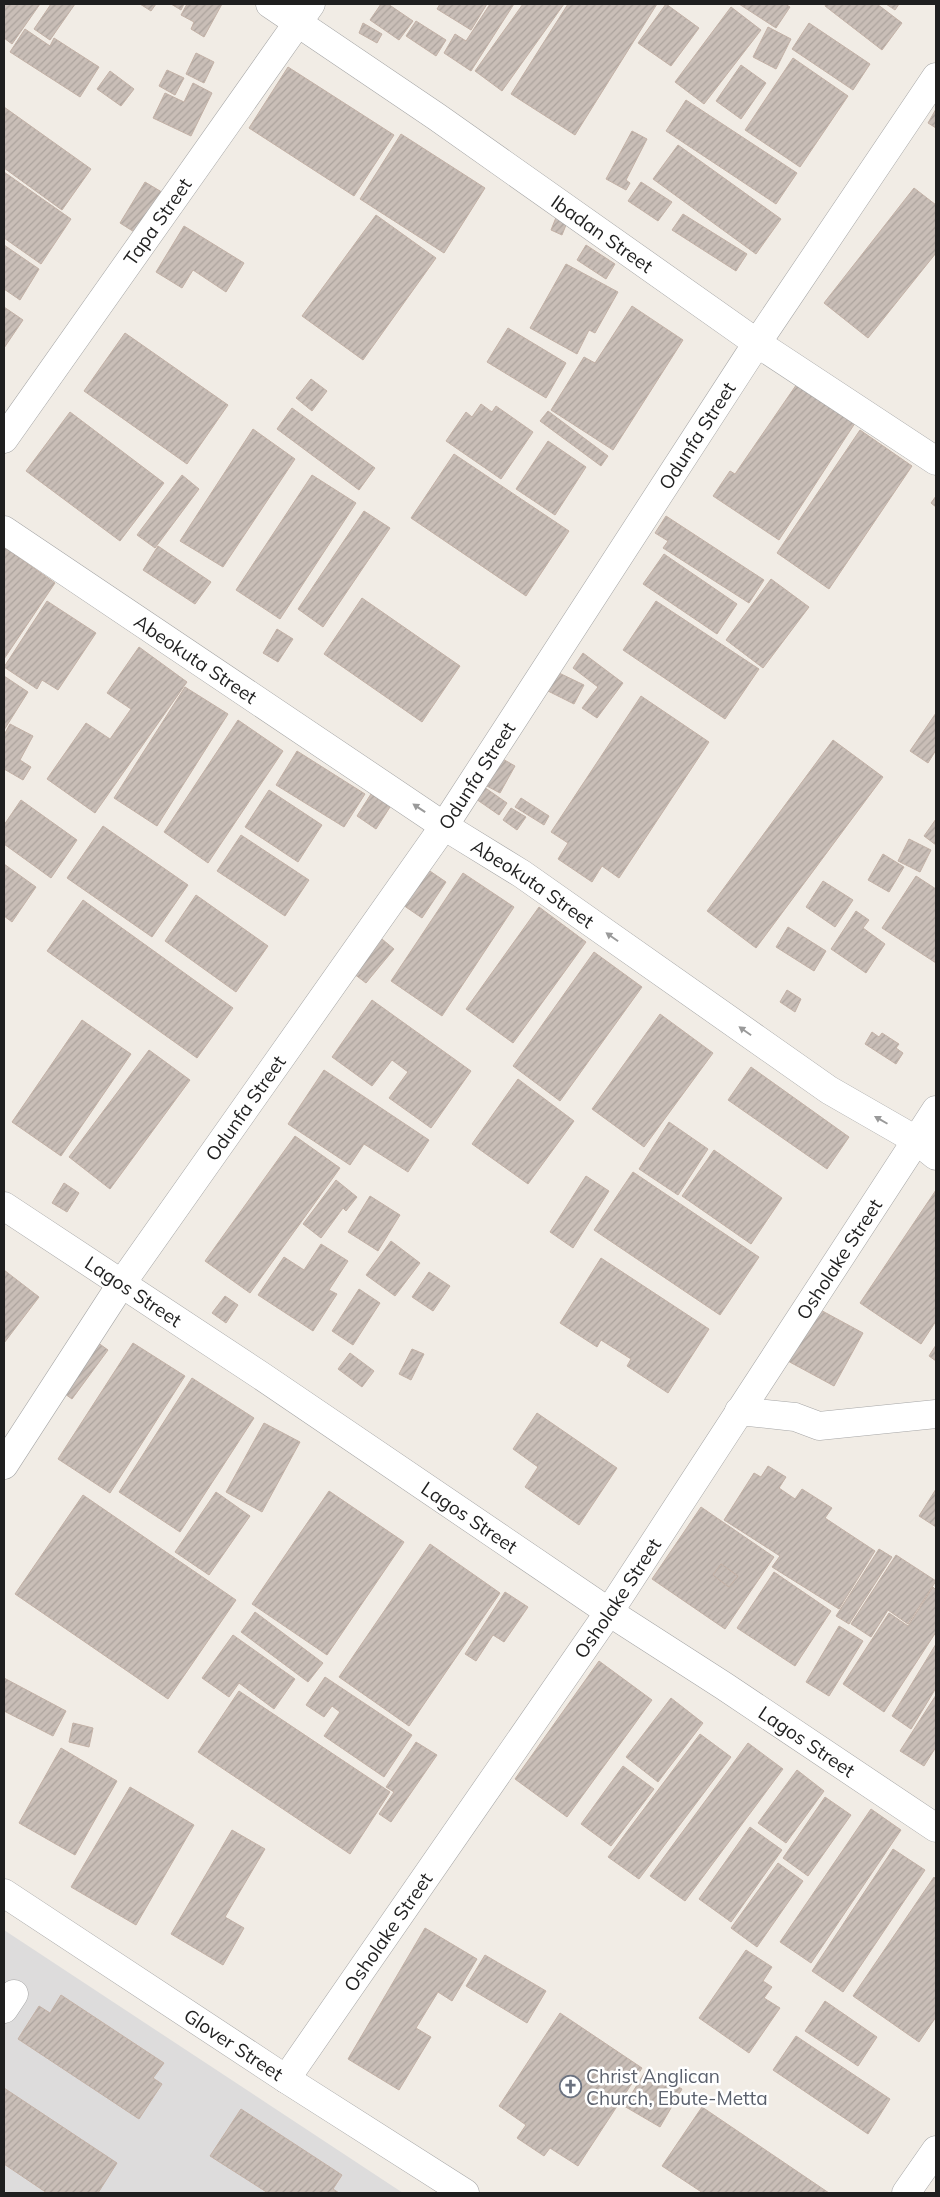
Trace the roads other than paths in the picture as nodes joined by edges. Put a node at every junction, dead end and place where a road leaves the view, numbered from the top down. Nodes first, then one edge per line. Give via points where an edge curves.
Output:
1 (270, 4) edge
2 (305, 13) edge
3 (936, 77) edge
4 (757, 343) junction
5 (4, 439) edge
6 (936, 461) edge
7 (4, 530) edge
8 (444, 826) junction
9 (936, 1110) edge
10 (926, 1148) edge
11 (4, 1206) edge
12 (122, 1283) junction
13 (738, 1410) junction
14 (936, 1414) edge
15 (4, 1465) edge
16 (609, 1612) junction
17 (936, 1828) edge
18 (4, 1894) edge
19 (286, 2079) junction
20 (936, 2150) edge
21 (465, 2193) edge
22 (906, 2193) edge

1 - 2 street, Ibadan Street
2 - 4 street, Ibadan Street via 437,117
2 - 5 street, Tapa Street
3 - 4 street, Odunfa Street
4 - 6 street, Ibadan Street
4 - 8 street, Odunfa Street
8 -> 7 street, Abeokuta Street
10 -> 8 street, Abeokuta Street via 829,1090 522,874
8 - 12 street, Odunfa Street
9 - 10 street, Osholake Street
10 - 13 street, Osholake Street
11 - 12 street, Lagos Street
12 - 15 street, Odunfa Street
12 - 16 street, Lagos Street
13 - 14 street via 795,1417 819,1426
13 - 16 street, Osholake Street
16 - 17 street, Lagos Street
16 - 19 street, Osholake Street
18 - 19 street, Glover Street
19 - 21 street, Glover Street
20 - 22 street

